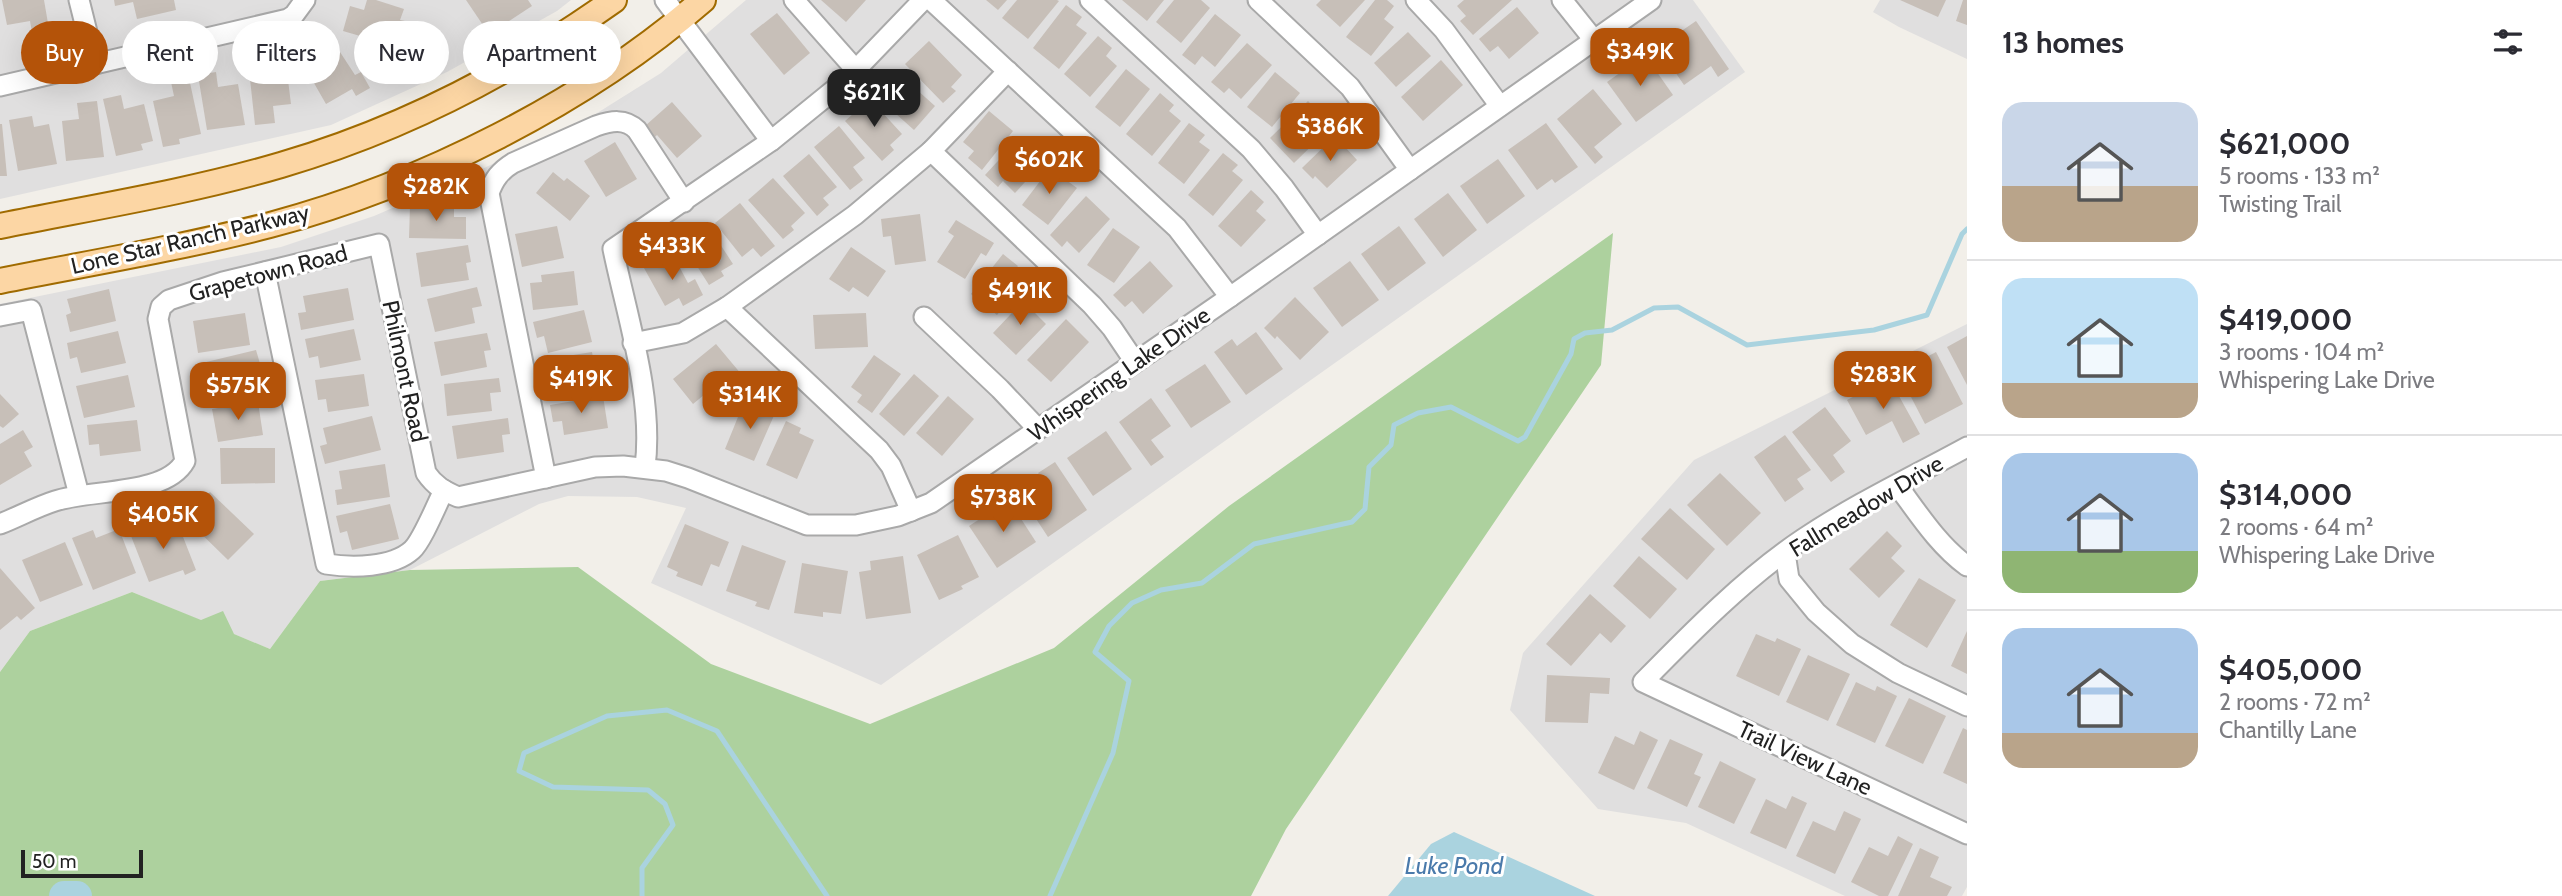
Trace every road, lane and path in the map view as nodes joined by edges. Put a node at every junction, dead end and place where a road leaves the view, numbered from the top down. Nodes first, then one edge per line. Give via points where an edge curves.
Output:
1 (79, 0) edge
2 (614, 0) edge
3 (665, 0) edge
4 (703, 0) edge
5 (794, 0) edge
6 (923, 0) edge
7 (931, 0) edge
8 (1090, 0) edge
9 (1258, 0) edge
10 (1416, 0) edge
11 (1562, 0) edge
12 (1651, 0) edge
13 (304, 3) edge
14 (680, 20) junction
15 (84, 21) edge
16 (1594, 40) junction
17 (108, 61) edge
18 (856, 70) junction
19 (1007, 71) junction
20 (21, 81) edge
21 (0, 86) edge
22 (1500, 106) junction
23 (771, 141) junction
24 (931, 151) junction
25 (1410, 170) junction
26 (684, 202) junction
27 (0, 226) edge
28 (1318, 235) junction
29 (379, 244) joint
30 (265, 272) junction
31 (0, 281) edge
32 (1230, 297) junction
33 (727, 307) junction
34 (0, 316) edge
35 (924, 317) dead end
36 (633, 343) junction
37 (1135, 362) junction
38 (1038, 429) junction
39 (1967, 447) edge
40 (645, 467) junction
41 (546, 478) junction
42 (1897, 485) junction
43 (443, 490) junction
44 (79, 495) junction
45 (911, 511) junction
46 (0, 524) edge
47 (1785, 553) junction
48 (1967, 566) edge
49 (1643, 682) joint
50 (1967, 706) edge
51 (1967, 834) edge

1 - 15 street
2 - 27 main road via 512,67 413,116 336,147 216,182
3 - 14 street
4 - 14 main road, Lone Star Ranch Parkway
5 - 18 street
6 - 18 street
7 - 19 street
8 - 28 street via 1251,149
9 - 25 street via 1350,87
10 - 22 street
11 - 16 street
12 - 16 street, Whispering Lake Drive
13 - 17 street via 288,19
14 - 23 street
14 - 31 main road, Lone Star Ranch Parkway via 608,72 526,122 372,191 271,224
16 - 22 street, Whispering Lake Drive
18 - 23 street
19 - 24 street
19 - 32 street via 1177,228
20 - 21 street
22 - 25 street, Whispering Lake Drive
23 - 26 street
24 - 33 street via 855,215
24 - 37 street via 1092,305
25 - 28 street, Whispering Lake Drive
26 - 36 street via 613,249
26 - 41 street via 637,130 620,121 596,126 537,152 495,178 489,193
28 - 32 street, Whispering Lake Drive
29 - 30 street, Grapetown Road
29 - 43 street, Philmont Road via 426,473
30 - 43 street via 326,564 344,567 395,561 414,548
30 - 44 street, Grapetown Road via 169,300 161,307 158,319 185,461 179,472 153,484
32 - 37 street, Whispering Lake Drive
33 - 36 street via 683,333
33 - 45 street via 879,450
34 - 44 street via 31,310
35 - 38 street
36 - 40 street via 645,400
37 - 38 street, Whispering Lake Drive
38 - 45 street, Whispering Lake Drive via 931,503
39 - 42 street, Fallmeadow Drive
40 - 41 street, Whispering Lake Drive via 595,467
40 - 45 street, Whispering Lake Drive via 688,478 807,525 856,525
41 - 43 street, Whispering Lake Drive via 458,497
42 - 47 street, Fallmeadow Drive
42 - 48 street via 1928,527
44 - 46 street
47 - 49 street, Fallmeadow Drive
47 - 50 street via 1789,579 1816,612 1852,644 1898,673
49 - 51 street, Trail View Lane

